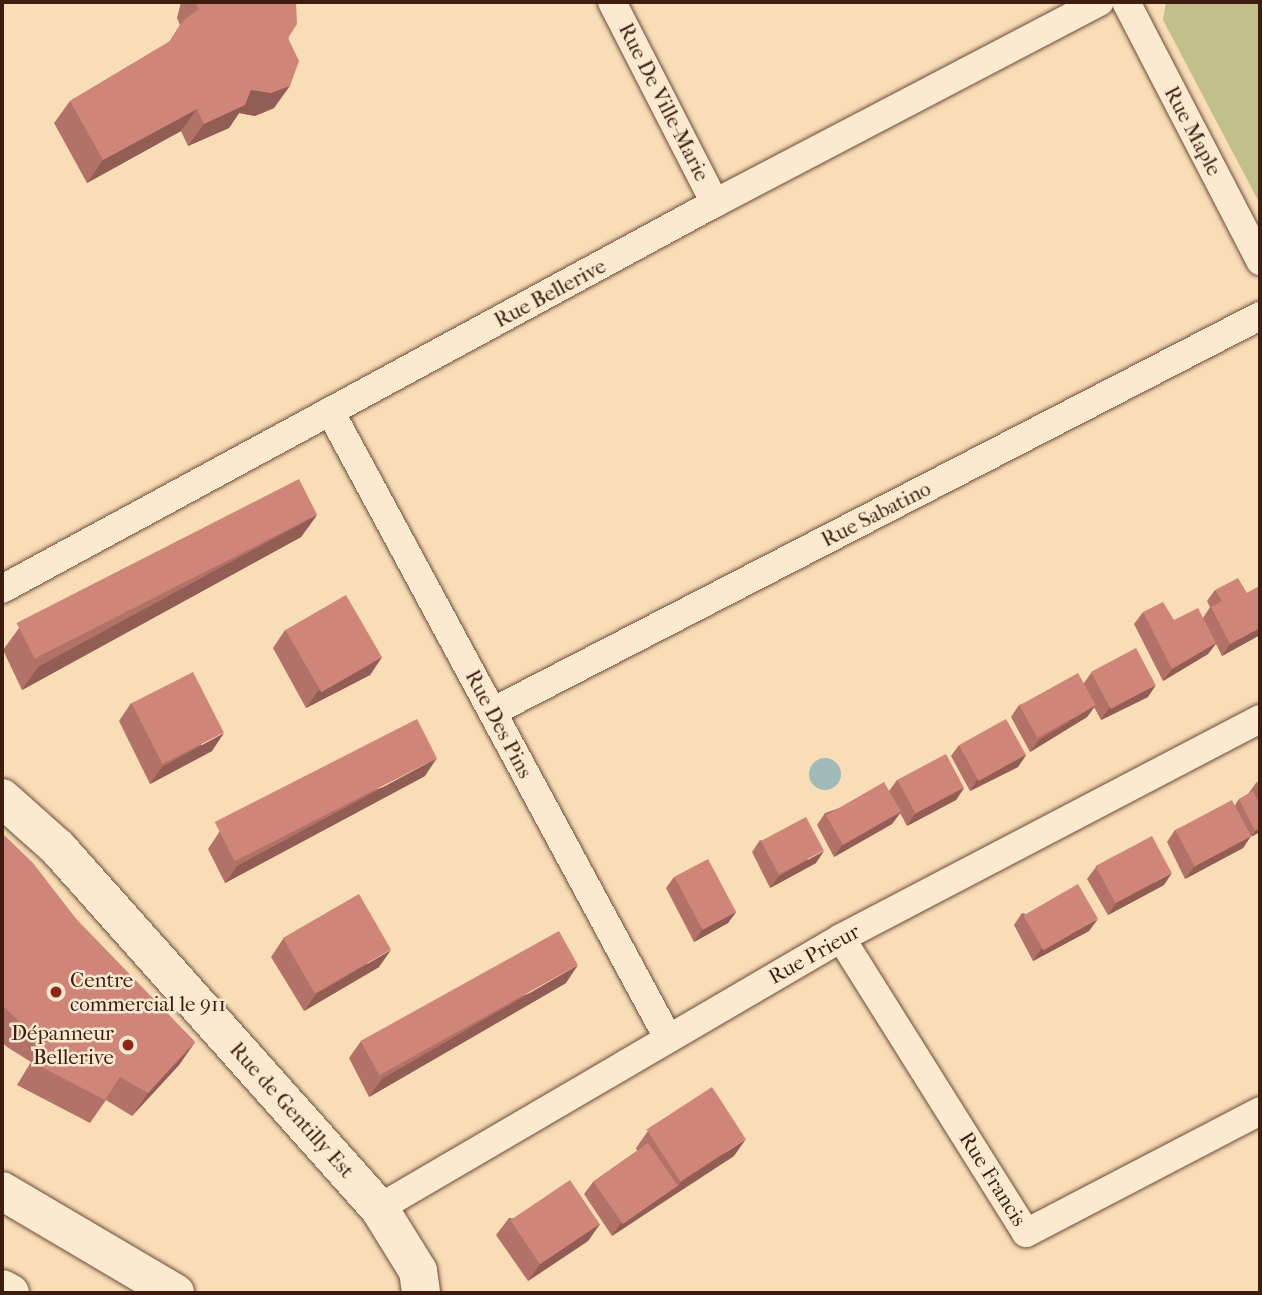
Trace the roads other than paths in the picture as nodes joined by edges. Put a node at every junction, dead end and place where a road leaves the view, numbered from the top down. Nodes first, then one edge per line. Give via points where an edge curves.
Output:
1 (612, 2) edge
2 (1100, 2) edge
3 (1126, 2) edge
4 (715, 203) junction
5 (1260, 261) edge
6 (1260, 316) edge
7 (330, 411) junction
8 (2, 589) edge
9 (492, 712) junction
10 (1260, 719) edge
11 (2, 799) edge
12 (841, 938) junction
13 (668, 1038) junction
14 (1260, 1111) edge
15 (2, 1191) edge
16 (379, 1209) junction
17 (2, 1289) edge
18 (10, 1293) edge
19 (175, 1293) edge
20 (421, 1293) edge

1 - 4 street, Rue De Ville-Marie
2 - 4 street, Rue Bellerive
3 - 5 street, Rue Maple
4 - 7 street, Rue Bellerive
6 - 9 street, Rue Sabatino
7 - 8 street, Rue Bellerive
7 - 9 street, Rue Des Pins
9 - 13 street, Rue Des Pins
10 - 12 street, Rue Prieur
11 - 16 street, Rue de Gentilly Est via 58,848
12 - 13 street, Rue Prieur
12 - 14 street, Rue Francis via 1026,1233
13 - 16 street, Rue Prieur
15 - 19 street
16 - 20 street, Rue de Gentilly Est via 418,1271
17 - 18 street

